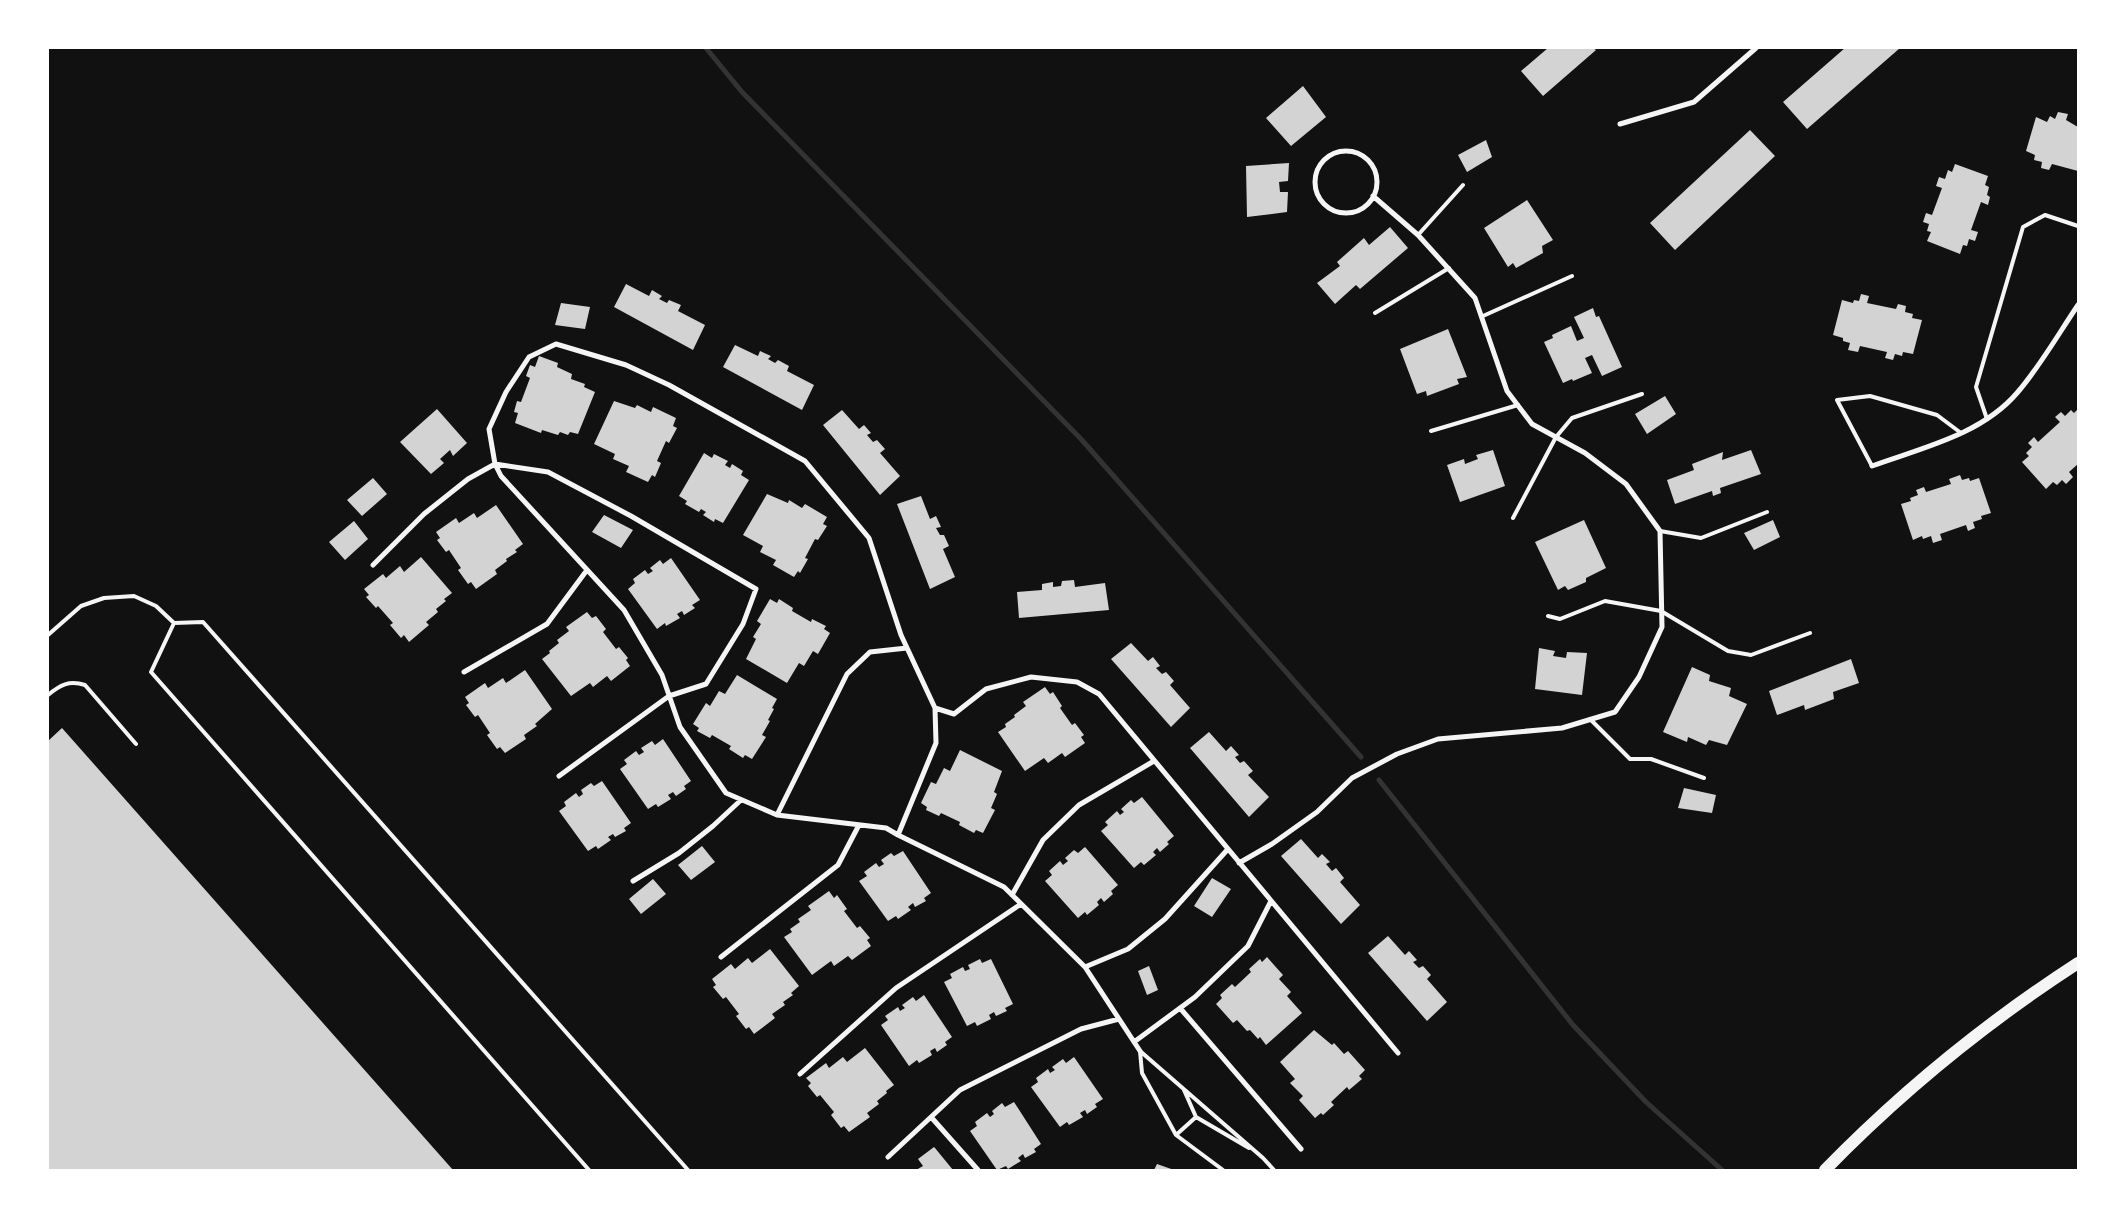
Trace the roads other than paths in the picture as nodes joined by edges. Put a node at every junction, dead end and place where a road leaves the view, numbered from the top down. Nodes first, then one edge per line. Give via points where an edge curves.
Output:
1 (1756, 48) edge
2 (1620, 124) dead end
3 (1463, 185) dead end
4 (1373, 196) junction
5 (2078, 226) edge
6 (1418, 235) junction
7 (1449, 268) junction
8 (1572, 276) dead end
9 (2078, 305) edge
10 (1375, 312) dead end
11 (1483, 316) junction
12 (1642, 394) dead end
13 (1518, 405) junction
14 (1987, 420) junction
15 (1431, 431) dead end
16 (1961, 433) junction
17 (1556, 437) junction
18 (495, 464) junction
19 (1872, 466) joint
20 (1767, 512) dead end
21 (1513, 518) dead end
22 (1660, 531) junction
23 (373, 565) dead end
24 (588, 570) junction
25 (1661, 611) junction
26 (1548, 616) dead end
27 (174, 623) junction
28 (1810, 633) dead end
29 (48, 635) edge
30 (907, 648) junction
31 (464, 672) dead end
32 (48, 695) edge
33 (669, 696) junction
34 (935, 708) junction
35 (1590, 719) junction
36 (136, 744) dead end
37 (1154, 761) junction
38 (560, 776) dead end
39 (1704, 778) dead end
40 (741, 800) junction
41 (777, 816) junction
42 (859, 825) junction
43 (898, 835) junction
44 (1228, 849) junction
45 (1239, 863) junction
46 (633, 881) dead end
47 (1012, 895) junction
48 (1271, 900) junction
49 (1021, 904) junction
50 (721, 957) dead end
51 (2078, 963) edge
52 (1085, 967) junction
53 (1180, 1008) junction
54 (1119, 1019) junction
55 (1134, 1042) junction
56 (1140, 1051) junction
57 (1398, 1053) dead end
58 (800, 1074) dead end
59 (1184, 1090) junction
60 (931, 1117) junction
61 (1196, 1117) junction
62 (1176, 1135) junction
63 (1301, 1149) dead end
64 (1257, 1153) junction
65 (888, 1157) dead end
66 (589, 1170) edge
67 (688, 1170) edge
68 (978, 1170) edge
69 (1223, 1170) edge
70 (1274, 1170) edge
71 (1826, 1170) edge

1 - 2 street via 1694,102
3 - 6 lane
4 - 4 street via 1358,211 1336,212 1319,199 1314,178 1317,168 1336,152 1360,154 1374,167 1377,177
4 - 6 street
5 - 14 lane via 2045,216 2023,227 1976,387
6 - 7 street
7 - 10 lane
7 - 11 street via 1475,298
8 - 11 lane
9 - 14 street via 2017,394
11 - 13 street via 1507,392
12 - 17 lane via 1572,418
13 - 15 lane
13 - 17 street via 1532,424
14 - 16 street
16 - 19 street
16 - 19 lane via 1937,415 1870,396 1837,400
17 - 21 lane
17 - 22 street via 1585,453 1626,484
18 - 23 street via 468,479 424,514
18 - 24 street via 501,476
18 - 30 street via 489,429 506,392 529,357 556,344 626,365 804,461 869,538
18 - 33 street via 548,472 756,589 743,624 706,684
20 - 22 lane via 1701,538
22 - 25 street
24 - 31 street via 547,624
24 - 33 street via 624,610 662,675
25 - 26 lane via 1605,601 1560,619
25 - 28 lane via 1728,651 1751,654
25 - 35 street via 1662,627 1639,677 1614,712
27 - 29 lane via 156,606 134,596 104,598 81,606
27 - 66 lane via 151,672
27 - 67 lane via 204,622
30 - 34 street
30 - 41 street via 870,652 847,674
32 - 36 lane via 64,684 76,682 85,685
33 - 38 street
33 - 40 street via 680,727 726,793
34 - 37 street via 954,714 986,689 1031,677 1077,682 1099,694
34 - 43 street via 936,743
35 - 39 lane via 1630,758 1650,759
35 - 45 street via 1562,728 1438,739 1397,754 1352,778 1317,812
37 - 44 street
37 - 47 street via 1079,805 1043,840
40 - 41 street
40 - 46 street via 679,853
41 - 42 street
42 - 43 street via 886,828
42 - 50 street via 838,865
43 - 47 street via 1004,887
44 - 45 street
44 - 52 street via 1165,919 1136,943
45 - 48 street
47 - 49 street
48 - 53 street via 1248,946
48 - 57 street
49 - 52 street
49 - 58 street via 896,988
51 - 71 main road via 1962,1046 1861,1134
52 - 54 street
53 - 55 street
53 - 63 street
54 - 55 street
54 - 60 street via 1081,1029 960,1090
55 - 56 street
56 - 59 lane
56 - 62 lane via 1142,1073
59 - 61 lane
59 - 64 lane
60 - 65 street
60 - 68 street
61 - 62 lane
61 - 64 lane
62 - 69 lane
64 - 70 lane

